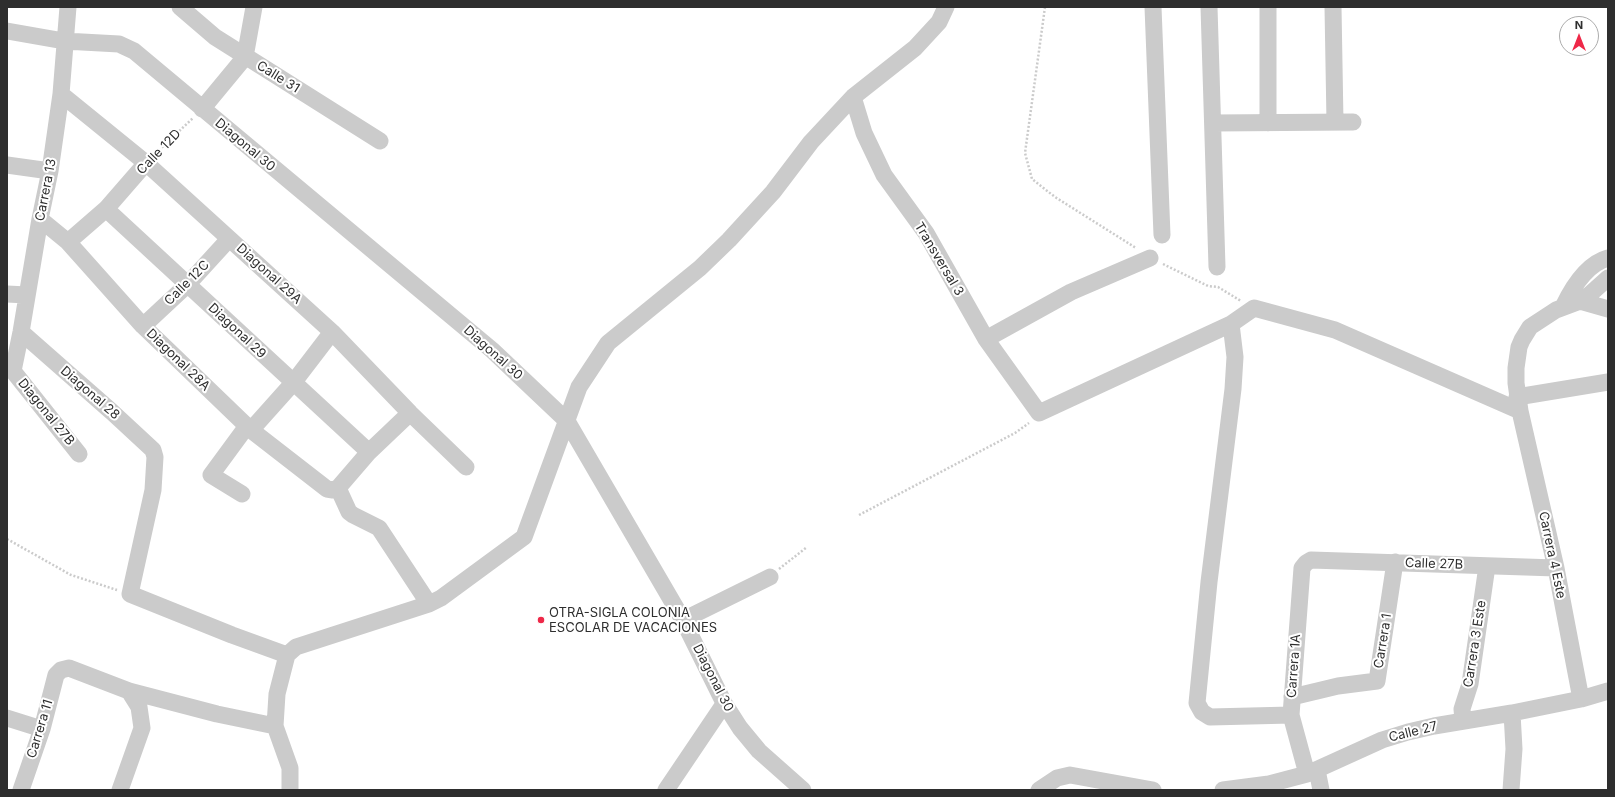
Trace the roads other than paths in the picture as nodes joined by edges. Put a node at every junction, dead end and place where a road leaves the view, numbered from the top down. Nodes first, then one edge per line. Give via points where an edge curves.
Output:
1 (68, 7) edge
2 (180, 7) edge
3 (254, 7) edge
4 (946, 7) edge
5 (1153, 7) edge
6 (1209, 7) edge
7 (1268, 7) edge
8 (1333, 7) edge
9 (7, 31) edge
10 (64, 40) junction
11 (245, 57) junction
12 (61, 94) junction
13 (853, 97) junction
14 (202, 109) junction
15 (1336, 122) junction
16 (1353, 122) dead end
17 (1213, 123) junction
18 (1268, 123) junction
19 (380, 141) dead end
20 (146, 163) junction
21 (7, 165) edge
22 (50, 171) junction
23 (106, 209) junction
24 (40, 219) junction
25 (1162, 235) dead end
26 (229, 238) junction
27 (68, 242) junction
28 (1150, 258) road end
29 (1608, 258) edge
30 (1217, 268) dead end
31 (1608, 278) edge
32 (187, 285) junction
33 (7, 294) edge
34 (27, 295) junction
35 (1580, 301) junction
36 (1563, 307) junction
37 (1608, 309) edge
38 (1231, 324) junction
39 (143, 326) junction
40 (21, 332) junction
41 (332, 332) junction
42 (986, 339) junction
43 (13, 371) joint
44 (293, 382) junction
45 (1608, 382) edge
46 (1518, 404) junction
47 (410, 412) junction
48 (567, 420) junction
49 (249, 428) junction
50 (369, 452) junction
51 (79, 454) dead end
52 (466, 467) dead end
53 (333, 489) junction
54 (242, 494) dead end
55 (1311, 560) joint
56 (1395, 562) junction
57 (1487, 566) junction
58 (1556, 568) junction
59 (770, 577) road end
60 (429, 604) junction
61 (683, 620) junction
62 (287, 655) junction
63 (129, 691) junction
64 (1608, 691) edge
65 (1292, 697) junction
66 (1581, 699) junction
67 (724, 704) junction
68 (1512, 713) junction
69 (1291, 715) junction
70 (7, 718) edge
71 (1463, 721) junction
72 (275, 726) junction
73 (42, 729) junction
74 (1312, 772) junction
75 (21, 790) edge
76 (120, 790) edge
77 (290, 790) edge
78 (666, 790) edge
79 (802, 790) edge
80 (1039, 790) edge
81 (1153, 790) edge
82 (1223, 790) edge
83 (1321, 790) edge
84 (1511, 790) edge

1 - 10 street, Carrera 13
2 - 11 street, Calle 31 via 215,37
3 - 11 street
4 - 13 street via 939,22 915,48
5 - 25 street
6 - 17 street
7 - 18 street
8 - 15 street
9 - 10 street, Diagonal 30
10 - 12 street, Carrera 13
10 - 14 street, Diagonal 30 via 119,44 134,51
11 - 14 street
11 - 19 street, Calle 31
12 - 20 street, Diagonal 29A
12 - 22 street, Carrera 13
13 - 42 street, Transversal 3 via 864,133 884,175 926,233
13 - 48 street via 811,142 773,192 729,240 700,268 608,343 579,387
14 - 48 street, Diagonal 30 via 492,350
15 - 16 street
15 - 18 street
17 - 18 street
17 - 30 street
20 - 23 street, Calle 12D
20 - 26 street, Diagonal 29A
21 - 22 street
22 - 24 street, Carrera 13
23 - 27 street, Calle 12D
23 - 32 street, Diagonal 29
24 - 27 street, Diagonal 28A
24 - 34 street, Carrera 13
26 - 32 street, Calle 12C
26 - 41 street, Diagonal 29A
27 - 39 street, Diagonal 28A
28 - 42 street via 1071,292
29 - 36 street via 1584,273 1570,291
31 - 35 street, Carrera 4 Este
32 - 39 street, Calle 12C
32 - 44 street, Diagonal 29
33 - 34 street
34 - 40 street, Carrera 13
35 - 36 street, Carrera 4 Este
35 - 37 street
36 - 46 street, Carrera 4 Este via 1536,322 1522,340 1516,368
38 - 42 street, Transversal 3 via 1039,413
38 - 46 street via 1254,308 1336,330
38 - 69 street via 1235,357 1233,389 1197,703 1202,712 1210,716
39 - 49 street, Diagonal 28A
40 - 43 street, Carrera 13
40 - 62 street, Diagonal 28 via 153,450 153,490 130,594
41 - 44 street
41 - 47 street, Diagonal 29A
43 - 51 street, Diagonal 27B
44 - 49 street
44 - 50 street, Diagonal 29
45 - 46 street
46 - 58 street, Carrera 4 Este
47 - 50 street
47 - 52 street, Diagonal 29A
48 - 60 street via 524,537 441,598
48 - 61 street, Diagonal 30
49 - 53 street, Diagonal 28A
49 - 54 street via 211,475
50 - 53 street
53 - 60 street via 349,512 379,528
55 - 56 street, Calle 27B
55 - 65 street, Carrera 1A via 1302,568
56 - 57 street, Calle 27B
56 - 65 street, Carrera 1 via 1377,681 1338,686
57 - 58 street, Calle 27B
57 - 71 street, Carrera 3 Este via 1470,684 1462,708
58 - 66 street, Carrera 4 Este
59 - 61 street
60 - 62 street via 296,647
61 - 67 street, Diagonal 30
62 - 72 street via 277,694
63 - 72 street
63 - 73 street, Carrera 11 via 69,668 61,670 56,674
63 - 76 street via 139,707 142,728
64 - 66 street, Calle 27
65 - 69 street, Carrera 1A
66 - 68 street, Calle 27
67 - 78 street
67 - 79 street, Diagonal 30 via 759,750
68 - 71 street, Calle 27
68 - 84 street via 1514,749
69 - 74 street, Carrera 1A
70 - 73 street
71 - 74 street, Calle 27 via 1382,740
72 - 77 street via 290,768
73 - 75 street, Carrera 11
74 - 82 street, Calle 27 via 1269,784
74 - 83 street, Carrera 1A
80 - 81 street via 1057,778 1070,775

